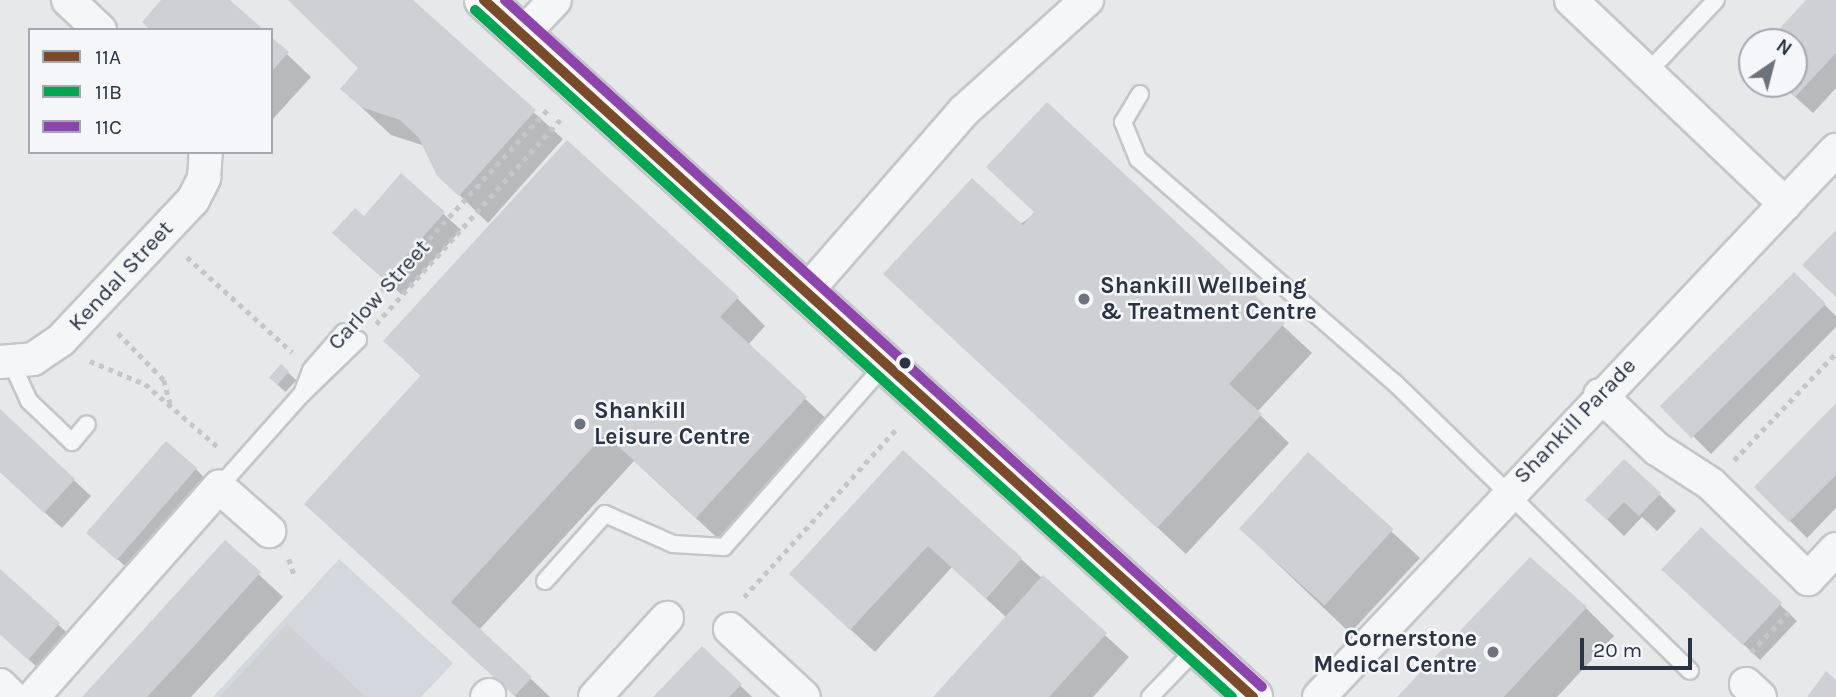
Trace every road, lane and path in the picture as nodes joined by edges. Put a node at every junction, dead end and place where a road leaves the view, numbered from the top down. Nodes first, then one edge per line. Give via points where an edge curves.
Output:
1 (68, 0) edge
2 (484, 0) edge
3 (555, 0) edge
4 (1087, 0) edge
5 (1716, 0) edge
6 (1587, 5) edge
7 (98, 28) edge
8 (522, 35) junction
9 (1647, 73) junction
10 (1140, 94) dead end
11 (548, 109) dead end
12 (561, 120) dead end
13 (1836, 149) edge
14 (206, 154) edge
15 (1785, 204) junction
16 (178, 267) dead end
17 (807, 291) junction
18 (124, 326) dead end
19 (351, 336) junction
20 (45, 351) junction
21 (1836, 354) edge
22 (6, 363) edge
23 (886, 363) junction
24 (311, 370) junction
25 (302, 394) junction
26 (1600, 395) junction
27 (925, 398) junction
28 (170, 404) junction
29 (87, 424) dead end
30 (229, 476) junction
31 (1711, 484) junction
32 (1507, 492) junction
33 (269, 531) dead end
34 (1836, 549) edge
35 (1808, 579) junction
36 (545, 581) dead end
37 (667, 618) dead end
38 (730, 629) joint
39 (1198, 647) junction
40 (1690, 671) dead end
41 (0, 685) edge
42 (1753, 690) edge
43 (12, 697) edge
44 (33, 697) edge
45 (595, 697) edge
46 (804, 697) edge
47 (1150, 697) edge
48 (1253, 697) edge
49 (1318, 697) edge

1 - 7 street
2 - 8 main road
3 - 8 street
4 - 17 street via 964,111
5 - 9 lane
6 - 9 street
8 - 17 main road
9 - 15 street
10 - 32 lane via 1123,122 1138,159 1395,383
11 - 19 path, Carlow Street
12 - 19 path
13 - 15 street, Shankill Parade
14 - 20 street, Kendal Street via 198,211
15 - 26 street, Shankill Parade
16 - 24 path via 187,257
17 - 23 main road
18 - 28 path via 115,336 164,380
19 - 24 lane, Carlow Street
19 - 25 lane
20 - 22 street, Kendal Street
20 - 28 path via 101,364
21 - 31 path
22 - 29 lane via 29,401 72,442
23 - 27 main road
23 - 36 lane via 724,547 673,544 605,514
24 - 25 lane, Carlow Street
25 - 30 lane, Carlow Street
26 - 31 street via 1657,449
26 - 32 street, Shankill Parade
27 - 38 path via 747,591
27 - 39 main road
28 - 30 path
30 - 33 street
30 - 44 street, Carlow Street
31 - 35 street
32 - 40 lane
32 - 49 street, Shankill Parade
34 - 35 street
35 - 42 path via 1795,605 1751,651
37 - 45 street
38 - 46 street
39 - 47 lane
39 - 48 main road
41 - 43 street

